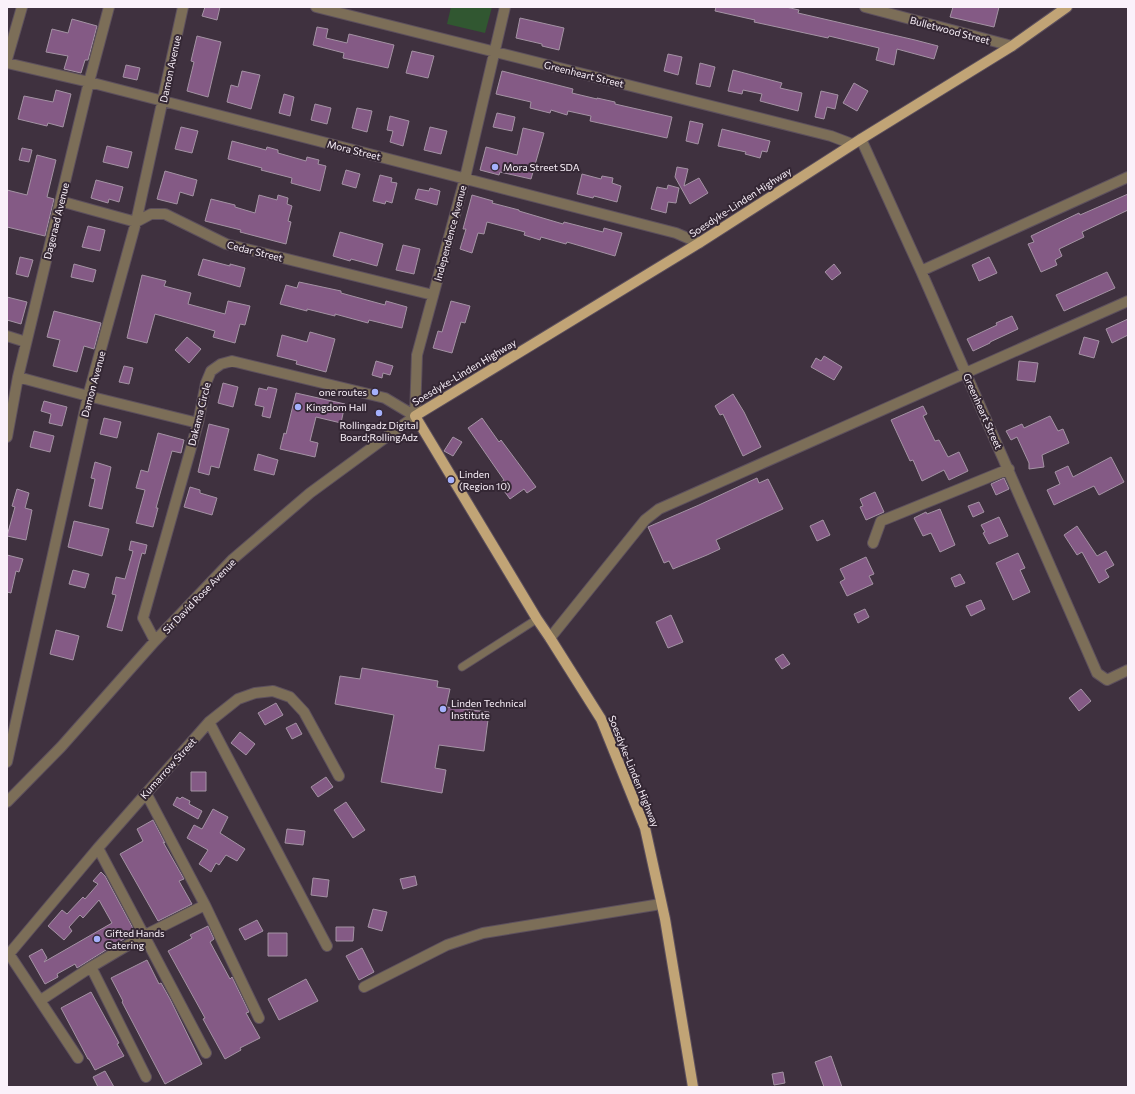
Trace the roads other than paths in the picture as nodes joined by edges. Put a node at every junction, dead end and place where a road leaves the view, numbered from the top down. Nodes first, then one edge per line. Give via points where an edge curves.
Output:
1 (22, 7) edge
2 (109, 7) edge
3 (183, 7) edge
4 (316, 7) edge
5 (506, 7) edge
6 (865, 7) edge
7 (1067, 7) edge
8 (1012, 46) junction
9 (494, 51) junction
10 (7, 59) edge
11 (7, 63) edge
12 (89, 82) junction
13 (163, 100) junction
14 (856, 141) junction
15 (1128, 177) edge
16 (464, 178) junction
17 (60, 201) junction
18 (136, 222) junction
19 (699, 243) junction
20 (922, 271) junction
21 (433, 295) junction
22 (1128, 301) edge
23 (7, 336) edge
24 (26, 342) junction
25 (965, 373) junction
26 (18, 377) junction
27 (88, 396) junction
28 (416, 416) junction
29 (198, 423) junction
30 (7, 437) edge
31 (1009, 469) junction
32 (873, 543) dead end
33 (537, 619) junction
34 (550, 638) junction
35 (155, 641) junction
36 (462, 667) dead end
37 (1128, 670) edge
38 (209, 722) junction
39 (7, 762) edge
40 (339, 776) dead end
41 (146, 793) junction
42 (7, 802) edge
43 (98, 848) junction
44 (661, 904) junction
45 (205, 905) junction
46 (145, 935) junction
47 (327, 946) dead end
48 (8, 954) edge
49 (91, 967) junction
50 (364, 987) dead end
51 (41, 1000) junction
52 (259, 1018) dead end
53 (206, 1053) dead end
54 (78, 1058) dead end
55 (146, 1077) dead end
56 (693, 1087) edge

1 - 10 street
2 - 12 street, Dageraad Avenue
3 - 13 street, Damon Avenue
4 - 9 street, Greenheart Street
5 - 9 street, Independence Avenue
6 - 8 street, Bulletwood Street
7 - 8 main road, Soesdyke-Linden Highway
8 - 14 main road, Soesdyke-Linden Highway
9 - 14 street, Greenheart Street
9 - 16 street, Independence Avenue
11 - 12 street, Mora Street
12 - 13 street, Mora Street
12 - 17 street, Dageraad Avenue
13 - 16 street, Mora Street
13 - 18 street, Damon Avenue
14 - 19 main road, Soesdyke-Linden Highway
14 - 20 street, Greenheart Street
15 - 20 street
16 - 19 street, Mora Street via 676,233
16 - 21 street, Independence Avenue
17 - 18 street
17 - 24 street, Dageraad Avenue
18 - 21 street, Cedar Street via 150,214 165,214 226,244
18 - 27 street, Damon Avenue
19 - 28 main road, Soesdyke-Linden Highway
20 - 25 street, Greenheart Street
21 - 28 street, Independence Avenue via 417,355
22 - 25 street
23 - 24 street
24 - 26 street, Dageraad Avenue
25 - 31 street, Greenheart Street
25 - 34 street via 659,509 645,520
26 - 27 street
26 - 30 street, Dageraad Avenue
27 - 29 street
27 - 39 street, Damon Avenue
28 - 29 street, Dakama Circle via 385,398 232,361 221,364 211,371
28 - 33 main road, Soesdyke-Linden Highway
28 - 35 street, Sir David Rose Avenue via 310,493 263,533 233,559
29 - 35 street, Dakama Circle via 143,618
31 - 32 street via 881,521
31 - 37 street, Greenheart Street via 1097,673 1107,680
33 - 34 main road, Soesdyke-Linden Highway
33 - 36 lane
34 - 44 main road, Soesdyke-Linden Highway via 601,719 645,828
35 - 42 street, Sir David Rose Avenue via 61,747
38 - 40 street, Kumarrow Street via 238,699 255,693 273,691 290,697 304,712
38 - 41 street, Kumarrow Street
38 - 47 street
41 - 43 street, Kumarrow Street
41 - 45 street
43 - 46 street
43 - 48 street, Kumarrow Street
44 - 50 street via 483,933 447,945
44 - 56 main road, Soesdyke-Linden Highway
45 - 46 street
45 - 52 street
46 - 49 street
46 - 53 street
48 - 51 street
49 - 51 street
49 - 55 street
51 - 54 street

